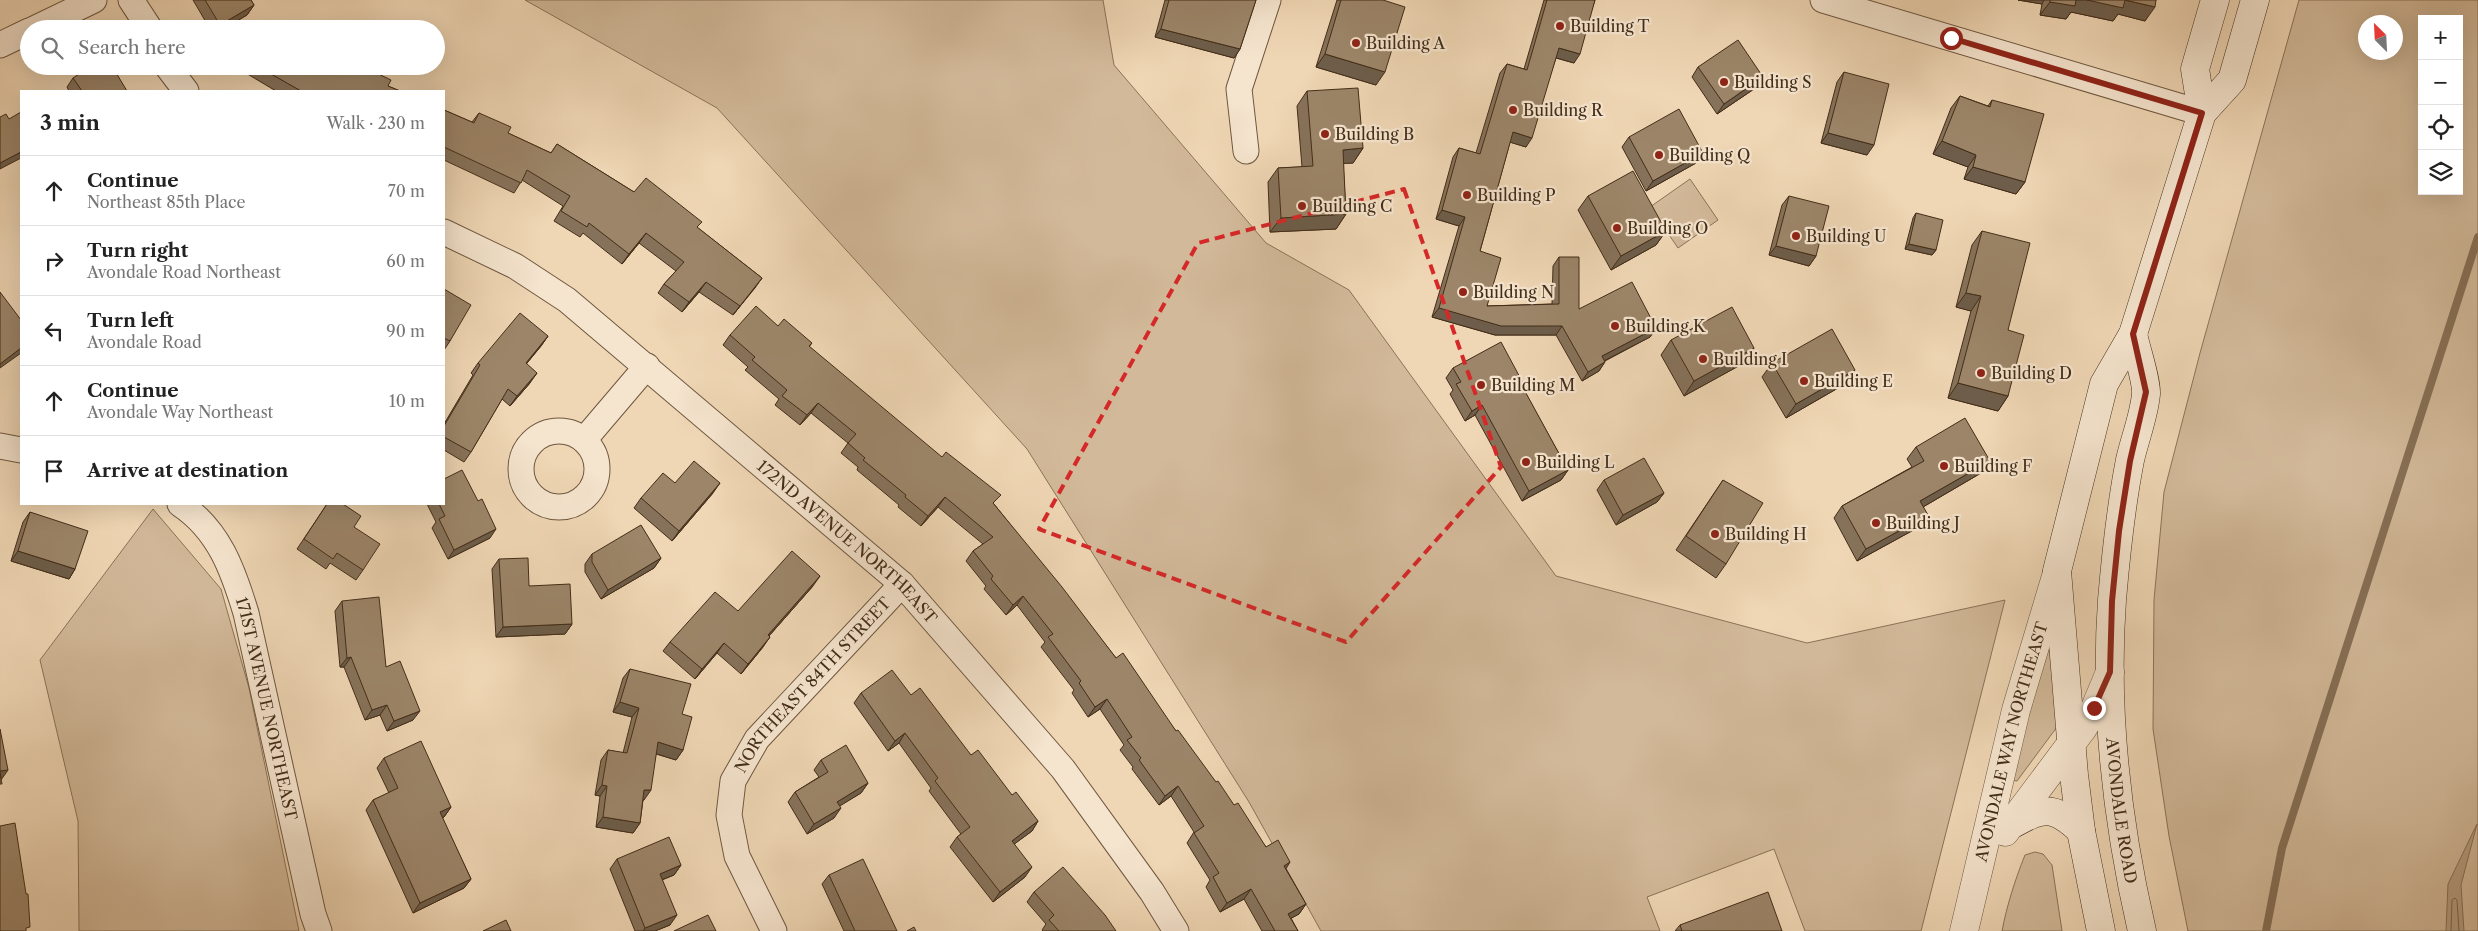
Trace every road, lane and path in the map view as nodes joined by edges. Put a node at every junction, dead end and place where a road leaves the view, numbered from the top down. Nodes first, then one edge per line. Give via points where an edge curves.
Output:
1 (94, 0) edge
2 (131, 0) edge
3 (1268, 0) edge
4 (1823, 0) edge
5 (2214, 0) edge
6 (2255, 0) edge
7 (53, 20) edge
8 (144, 20) edge
9 (20, 36) edge
10 (0, 45) edge
11 (174, 75) edge
12 (185, 90) edge
13 (2202, 113) junction
14 (1246, 151) dead end
15 (445, 232) edge
16 (2133, 334) junction
17 (647, 366) junction
18 (584, 440) dead end
19 (0, 446) edge
20 (20, 450) edge
21 (181, 505) edge
22 (2057, 571) junction
23 (902, 584) junction
24 (2110, 672) junction
25 (2070, 745) junction
26 (2009, 826) junction
27 (2081, 831) junction
28 (1966, 922) edge
29 (318, 931) edge
30 (774, 931) edge
31 (1176, 931) edge
32 (2101, 931) edge
33 (2142, 931) edge

1 - 7 street
2 - 8 street
3 - 14 street via 1240,89
4 - 13 street
5 - 13 main road via 2194,69
6 - 13 main road via 2232,80
9 - 10 street
11 - 12 street
13 - 16 main road, AVONDALE WAY NORTHEAST
15 - 17 street, 172ND AVENUE NORTHEAST via 515,266 567,300
16 - 22 main road, AVONDALE WAY NORTHEAST via 2104,384
16 - 24 main road, AVONDALE ROAD via 2146,392 2130,461 2119,531 2112,601
17 - 18 street
17 - 23 street, 172ND AVENUE NORTHEAST
19 - 20 street
21 - 29 street, 171ST AVENUE NORTHEAST via 211,532 232,568 246,613
22 - 25 main road
22 - 28 main road, AVONDALE WAY NORTHEAST via 2016,710
23 - 30 street, NORTHEAST 84TH STREET via 757,740 733,781 729,815 737,856
23 - 31 street, 172ND AVENUE NORTHEAST via 1063,769 1152,892
24 - 25 main road, AVONDALE WAY NORTHEAST via 2094,708
24 - 33 main road, AVONDALE ROAD via 2119,813
25 - 26 main road, AVONDALE WAY NORTHEAST
25 - 27 main road
26 - 27 main road via 2044,810 2066,817
26 - 28 main road, AVONDALE WAY NORTHEAST via 1998,842
27 - 32 main road

